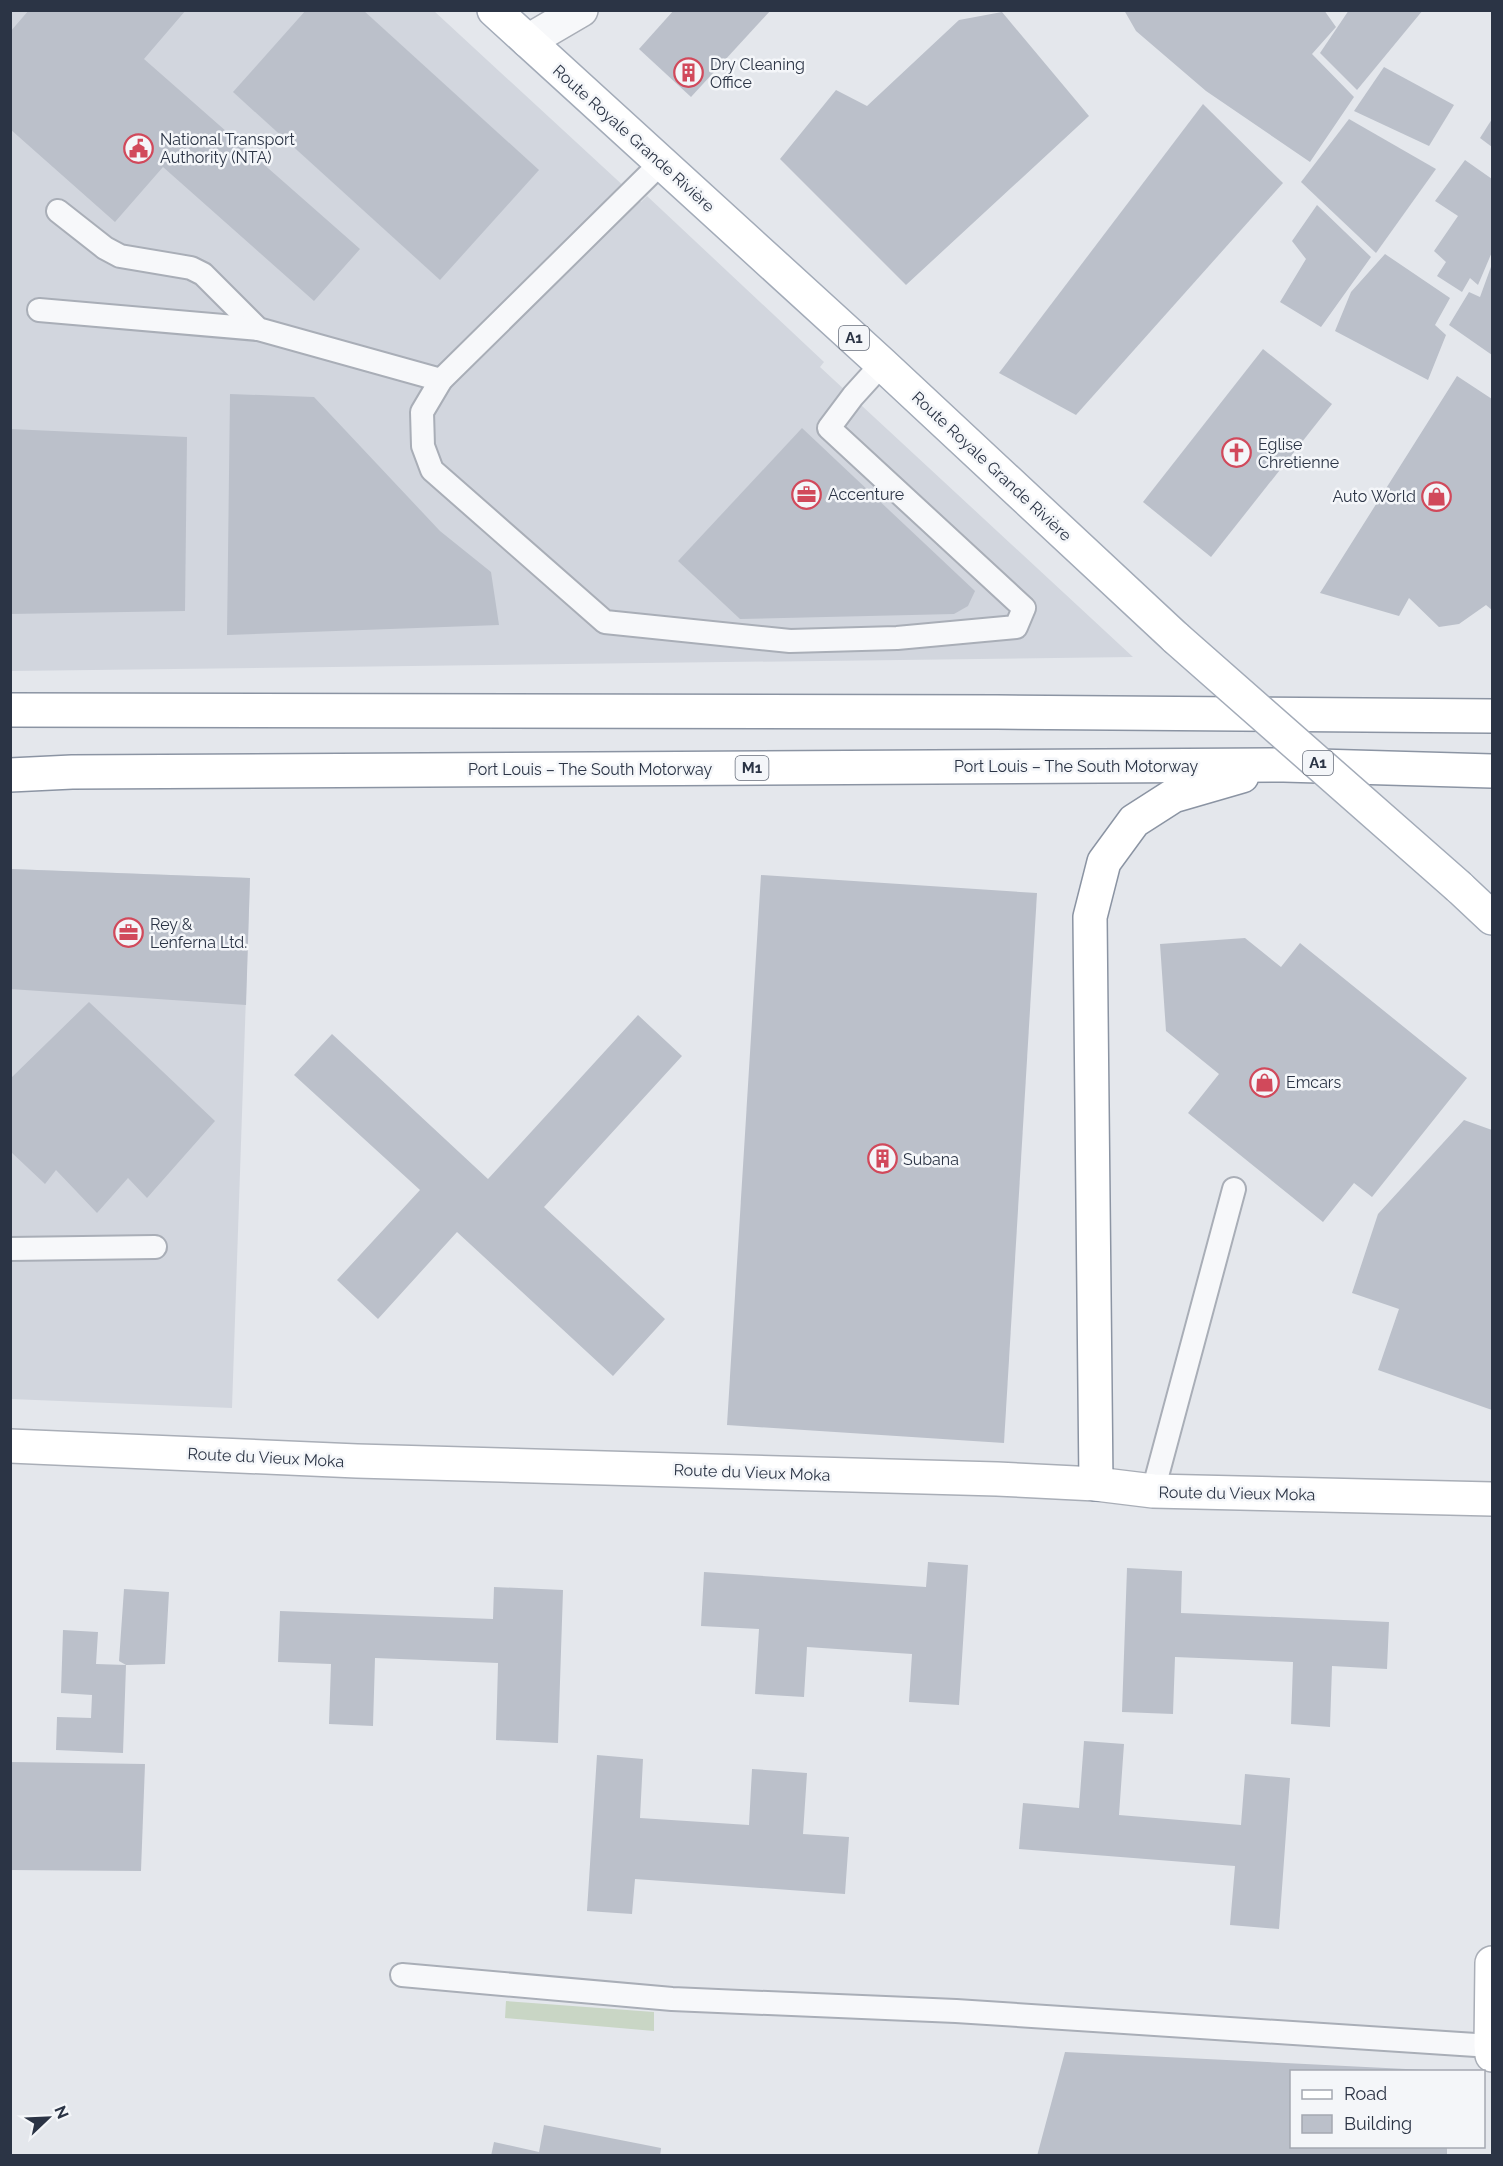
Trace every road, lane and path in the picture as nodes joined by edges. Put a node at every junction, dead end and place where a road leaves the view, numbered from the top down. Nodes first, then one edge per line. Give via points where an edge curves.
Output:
1 (494, 10) edge
2 (582, 10) edge
3 (528, 41) junction
4 (661, 163) junction
5 (58, 211) dead end
6 (39, 310) dead end
7 (258, 329) junction
8 (882, 364) junction
9 (441, 380) junction
10 (10, 710) edge
11 (1492, 717) edge
12 (1284, 765) junction
13 (1492, 771) edge
14 (10, 775) edge
15 (1492, 918) edge
16 (1233, 1190) dead end
17 (155, 1246) dead end
18 (10, 1249) edge
19 (10, 1446) edge
20 (1096, 1484) junction
21 (1153, 1491) junction
22 (1492, 1498) edge
23 (1492, 1963) edge
24 (402, 1975) dead end
25 (1492, 2051) edge

1 - 3 main road, Route Royale Grande Rivière / A1
2 - 3 street
3 - 4 main road, Route Royale Grande Rivière / A1
4 - 8 main road, Route Royale Grande Rivière / A1
4 - 9 lane
5 - 7 lane via 120,256 191,268 203,274
6 - 7 lane
7 - 9 lane
8 - 9 lane via 829,428 1024,608 1016,627 897,638 790,641 605,622 432,470 423,446 422,412
8 - 15 main road, Route Royale Grande Rivière / A1, bridge via 1176,638
10 - 11 main road via 996,711
12 - 13 main road, Port Louis – The South Motorway / M1
12 - 14 main road, Port Louis – The South Motorway / M1
12 - 20 main road via 1173,796 1134,821 1104,862 1090,917
16 - 21 lane
17 - 18 lane
19 - 20 main road, Route du Vieux Moka
20 - 21 main road, Route du Vieux Moka
21 - 22 main road, Route du Vieux Moka
23 - 25 main road
24 - 25 lane via 672,1999 956,2011

